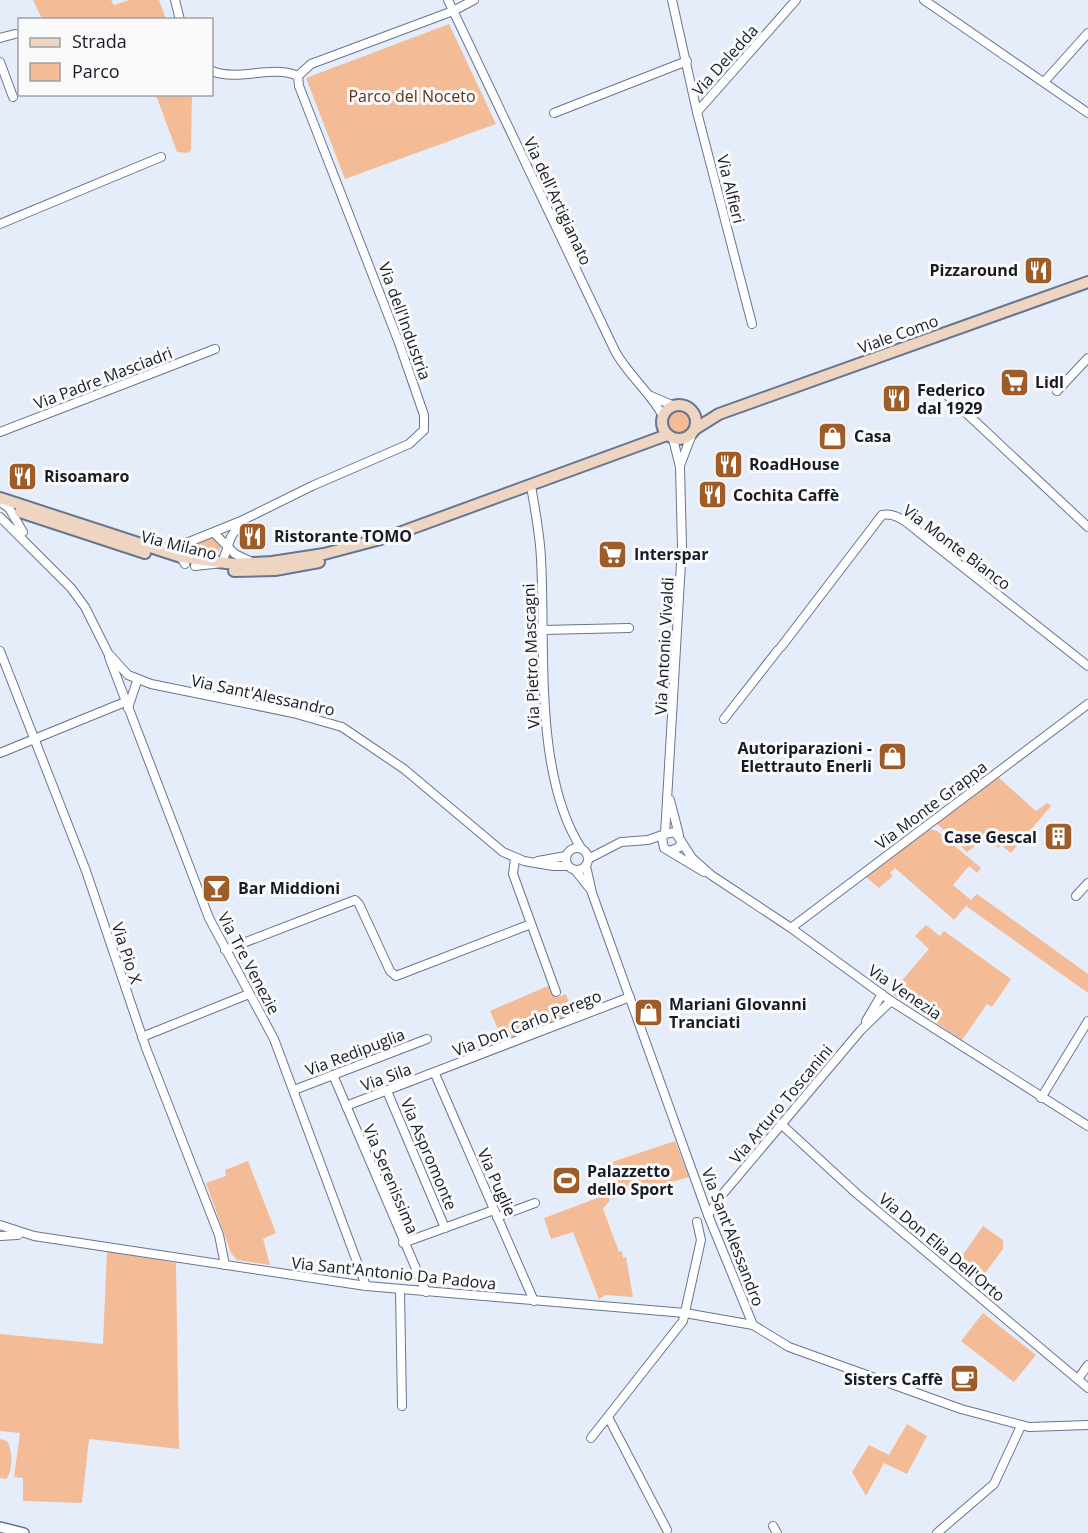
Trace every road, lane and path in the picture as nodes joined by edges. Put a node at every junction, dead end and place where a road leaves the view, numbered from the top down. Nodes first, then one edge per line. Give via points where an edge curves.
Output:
1 (175, 0) edge
2 (448, 0) edge
3 (474, 0) edge
4 (672, 0) edge
5 (796, 0) edge
6 (924, 0) edge
7 (453, 11) junction
8 (180, 18) edge
9 (1088, 33) edge
10 (15, 34) dead end
11 (0, 38) edge
12 (687, 61) junction
13 (0, 62) edge
14 (213, 71) edge
15 (298, 76) junction
16 (1044, 82) junction
17 (13, 98) dead end
18 (697, 112) junction
19 (1088, 112) edge
20 (554, 113) dead end
21 (160, 157) dead end
22 (0, 224) edge
23 (1088, 282) edge
24 (752, 324) dead end
25 (215, 349) dead end
26 (1088, 358) edge
27 (1057, 391) dead end
28 (650, 395) junction
29 (948, 396) dead end
30 (674, 406) junction
31 (691, 409) junction
32 (718, 414) junction
33 (663, 416) junction
34 (0, 432) edge
35 (693, 432) junction
36 (670, 437) junction
37 (642, 443) junction
38 (680, 467) junction
39 (531, 486) junction
40 (2, 504) edge
41 (32, 516) junction
42 (0, 517) edge
43 (241, 521) junction
44 (1088, 527) edge
45 (214, 533) junction
46 (23, 534) junction
47 (388, 537) junction
48 (189, 542) junction
49 (228, 547) junction
50 (156, 549) junction
51 (187, 562) junction
52 (222, 563) junction
53 (260, 563) junction
54 (629, 628) dead end
55 (543, 630) junction
56 (0, 651) edge
57 (108, 653) junction
58 (1088, 666) edge
59 (135, 679) junction
60 (120, 692) junction
61 (1088, 704) edge
62 (126, 706) junction
63 (724, 719) dead end
64 (34, 739) junction
65 (0, 753) edge
66 (668, 790) junction
67 (567, 824) junction
68 (665, 834) junction
69 (680, 838) junction
70 (648, 840) junction
71 (667, 850) junction
72 (567, 854) junction
73 (585, 856) junction
74 (515, 858) junction
75 (524, 861) junction
76 (572, 868) junction
77 (711, 875) junction
78 (1088, 883) edge
79 (592, 892) junction
80 (1076, 896) dead end
81 (531, 924) junction
82 (791, 928) junction
83 (225, 950) junction
84 (556, 992) dead end
85 (249, 994) junction
86 (882, 994) junction
87 (630, 997) junction
88 (891, 1001) junction
89 (1088, 1021) edge
90 (861, 1030) junction
91 (142, 1037) junction
92 (427, 1039) dead end
93 (435, 1074) junction
94 (333, 1075) junction
95 (294, 1090) junction
96 (387, 1091) junction
97 (1041, 1098) junction
98 (346, 1106) junction
99 (781, 1124) junction
100 (1088, 1126) edge
101 (721, 1196) junction
102 (535, 1203) dead end
103 (704, 1203) junction
104 (496, 1214) junction
105 (708, 1215) junction
106 (697, 1222) dead end
107 (0, 1226) edge
108 (445, 1228) junction
109 (0, 1236) edge
110 (34, 1236) junction
111 (404, 1243) junction
112 (225, 1265) junction
113 (366, 1286) junction
114 (400, 1290) junction
115 (426, 1292) junction
116 (534, 1301) junction
117 (685, 1313) junction
118 (753, 1325) junction
119 (1088, 1365) edge
120 (1078, 1379) junction
121 (1088, 1388) edge
122 (402, 1406) dead end
123 (608, 1417) junction
124 (1088, 1425) edge
125 (1020, 1426) junction
126 (591, 1438) dead end
127 (0, 1527) edge
128 (667, 1530) dead end
129 (24, 1533) edge
130 (937, 1533) edge

1 - 8 street
2 - 7 street, Via dell'Artigianato
3 - 7 street
4 - 12 street, Via Alfieri
5 - 18 street, Via Deledda
6 - 16 street
7 - 15 street via 311,64
7 - 28 street, Via dell'Artigianato via 617,355
9 - 16 street
10 - 11 street
12 - 18 street, Via Alfieri
12 - 20 street
13 - 17 street
14 - 15 street via 230,76 285,72
15 - 43 street, Via dell'Industria via 403,353 425,427 409,444
16 - 19 street
18 - 24 street, Via Alfieri
21 - 22 street
23 - 32 main road, Viale Como
25 - 34 street, Via Padre Masciadri
26 - 27 street
28 - 30 street, Via dell'Artigianato
28 - 33 street, Via dell'Artigianato
29 - 44 street
30 - 31 main road
30 - 33 main road
31 - 32 main road
31 - 35 main road via 696,422
32 - 35 main road, Viale Como
33 - 36 main road via 662,423
33 - 37 main road
35 - 36 main road via 680,440
35 - 38 street
36 - 37 main road, Via Milano
36 - 38 street
37 - 39 main road, Via Milano
38 - 66 street, Via Antonio Vivaldi via 682,546
39 - 47 main road, Via Milano
39 - 55 street, Via Pietro Mascagni via 541,550
40 - 41 main road, Via Milano
40 - 46 street
40 - 50 main road, Via Milano
41 - 46 street
41 - 51 main road, Via Milano
42 - 46 street
43 - 45 street
43 - 49 street
45 - 48 street
45 - 49 street
46 - 57 street via 78,597
47 - 51 main road, Via Milano via 339,556 291,568 237,572
47 - 53 main road, Via Milano via 318,556
48 - 50 street
48 - 51 street
49 - 52 street
49 - 53 street via 240,558
50 - 51 main road, Via Milano
51 - 52 main road, Via Milano
51 - 52 street
52 - 53 main road, Via Milano
54 - 55 street
55 - 67 street, Via Pietro Mascagni via 546,722
56 - 64 street, Via Pio X
57 - 59 street
57 - 60 street, Via Tre Venezie
58 - 63 street, Via Monte Bianco via 896,515 882,515
59 - 60 street via 124,681
59 - 62 street
59 - 74 street, Via Sant'Alessandro via 342,727 395,762 496,847
60 - 62 street, Via Tre Venezie
61 - 82 street, Via Monte Grappa
62 - 64 street
62 - 83 street, Via Tre Venezie
64 - 65 street
64 - 91 street, Via Pio X via 86,871
66 - 68 street, Via Antonio Vivaldi
66 - 69 street
67 - 72 street, Via Pietro Mascagni
67 - 73 street, Via Pietro Mascagni
68 - 69 street via 675,832
68 - 70 street
68 - 71 street via 662,843
69 - 71 street via 676,850
69 - 77 street, Via Venezia via 692,858
70 - 71 street, Via Venezia
70 - 73 street via 631,839
71 - 77 street, Via Venezia
72 - 73 street, Via Sant'Alessandro
72 - 75 street, Via Sant'Alessandro
72 - 76 street, Via Pietro Mascagni
73 - 76 street
73 - 79 street, Via Sant'Alessandro
74 - 75 street, Via Sant'Alessandro
74 - 81 street via 513,874
75 - 76 street, Via Sant'Alessandro
76 - 79 street, Via Sant'Alessandro
77 - 82 street, Via Venezia
78 - 80 street
79 - 87 street, Via Sant'Alessandro
81 - 83 street via 396,976 355,900
81 - 84 street
82 - 86 street, Via Venezia
83 - 85 street, Via Tre Venezie
85 - 91 street
85 - 95 street, Via Tre Venezie
86 - 88 street, Via Venezia
86 - 90 street
87 - 93 street, Via Don Carlo Perego
87 - 103 street, Via Sant'Alessandro
88 - 90 street
88 - 97 street, Via Venezia
89 - 97 street
90 - 99 street, Via Arturo Toscanini
91 - 112 street, Via Pio X via 219,1235
92 - 94 street, Via Redipuglia
93 - 96 street, Via Sila
93 - 104 street, Via Puglie
94 - 95 street, Via Redipuglia
94 - 98 street, Via Serenissima
95 - 113 street, Via Tre Venezie
96 - 98 street, Via Sila
96 - 108 street, Via Aspromonte
97 - 100 street, Via Venezia
98 - 111 street, Via Serenissima
99 - 101 street, Via Arturo Toscanini
99 - 120 street, Via Don Elia Dell'Orto via 856,1193
101 - 103 street, Via Arturo Toscanini
101 - 105 street, Via Arturo Toscanini
102 - 104 street
103 - 105 street, Via Sant'Alessandro
104 - 108 street
104 - 116 street, Via Puglie
105 - 118 street, Via Sant'Alessandro
106 - 117 street via 701,1240
107 - 110 street, Via Sant'Antonio Da Padova
108 - 111 street
109 - 110 street, Via Sant'Antonio Da Padova
110 - 112 street, Via Sant'Antonio Da Padova
111 - 115 street, Via Serenissima
112 - 113 street, Via Sant'Antonio Da Padova
113 - 114 street, Via Sant'Antonio Da Padova
114 - 115 street, Via Sant'Antonio Da Padova
114 - 122 street
115 - 116 street, Via Sant'Antonio Da Padova
116 - 117 street, Via Sant'Antonio Da Padova
117 - 118 street, Via Sant'Antonio Da Padova
117 - 123 street via 680,1325
118 - 125 street, Via Sant'Alessandro via 792,1348 961,1409
119 - 120 street
120 - 121 street, Via Don Elia Dell'Orto
123 - 126 street
123 - 128 street
124 - 125 street, Via Sant'Alessandro
125 - 130 street via 994,1484
127 - 129 street

